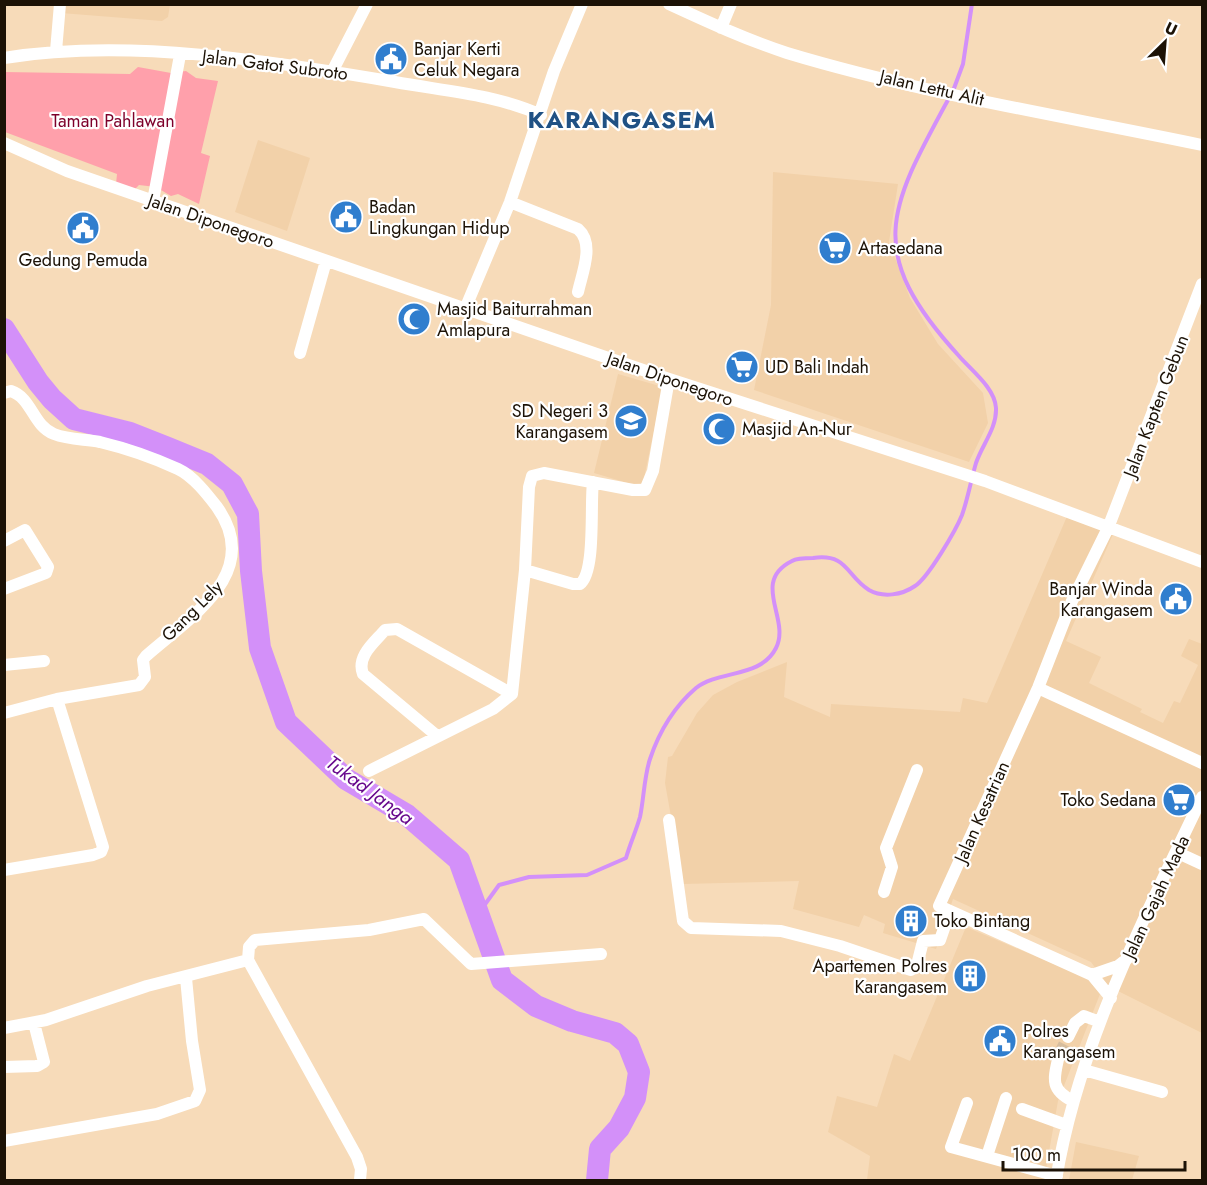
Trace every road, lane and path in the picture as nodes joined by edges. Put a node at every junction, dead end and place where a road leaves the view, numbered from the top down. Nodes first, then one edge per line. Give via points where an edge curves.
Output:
1 (60, 4) edge
2 (367, 4) edge
3 (582, 4) edge
4 (669, 4) edge
5 (731, 4) edge
6 (721, 28) junction
7 (56, 51) junction
8 (180, 55) junction
9 (4, 58) edge
10 (333, 70) junction
11 (541, 115) junction
12 (4, 143) edge
13 (1203, 145) edge
14 (153, 201) junction
15 (510, 202) junction
16 (326, 261) junction
17 (1203, 284) edge
18 (578, 292) dead end
19 (465, 309) junction
20 (300, 353) dead end
21 (669, 379) junction
22 (4, 393) edge
23 (592, 482) junction
24 (1108, 528) junction
25 (4, 541) edge
26 (1203, 562) edge
27 (525, 570) junction
28 (4, 590) edge
29 (44, 661) dead end
30 (4, 665) edge
31 (1038, 688) junction
32 (512, 694) junction
33 (57, 699) junction
34 (4, 712) edge
35 (436, 735) junction
36 (1203, 763) edge
37 (917, 770) dead end
38 (369, 771) dead end
39 (1203, 797) edge
40 (669, 820) dead end
41 (1176, 852) junction
42 (1203, 864) edge
43 (4, 870) edge
44 (884, 892) dead end
45 (950, 911) junction
46 (601, 954) dead end
47 (1127, 959) junction
48 (248, 960) junction
49 (1092, 975) junction
50 (186, 978) junction
51 (1111, 998) junction
52 (1100, 1022) junction
53 (33, 1023) junction
54 (4, 1028) edge
55 (1068, 1037) tunnel mouth
56 (1059, 1055) tunnel mouth
57 (4, 1067) edge
58 (1084, 1070) junction
59 (1162, 1092) dead end
60 (1006, 1098) dead end
61 (1073, 1101) junction
62 (967, 1103) dead end
63 (1022, 1109) dead end
64 (1066, 1125) junction
65 (4, 1141) edge
66 (987, 1156) junction
67 (1056, 1178) edge
68 (360, 1180) edge

1 - 7 street
2 - 10 street
3 - 11 street via 554,71
4 - 6 street, Jalan Lettu Alit
5 - 6 street
6 - 13 street, Jalan Lettu Alit via 786,52 942,91
7 - 8 street, Jalan Gatot Subroto
7 - 9 street, Jalan Gatot Subroto
8 - 10 street, Jalan Gatot Subroto
8 - 14 street
10 - 11 street, Jalan Gatot Subroto via 490,97
11 - 15 street
12 - 14 street, Jalan Diponegoro via 67,171
14 - 16 street, Jalan Diponegoro
15 - 18 street via 583,234 587,249
15 - 19 street
16 - 19 street, Jalan Diponegoro
16 - 20 street
17 - 24 street, Jalan Kapten Gebun
19 - 21 street, Jalan Diponegoro
21 - 23 street via 648,486 641,492
21 - 24 street, Jalan Diponegoro via 985,481
22 - 33 street, Gang Lely via 18,393 48,432 114,446 180,470 207,493 227,522 233,540 232,556 221,586 142,660 145,677 139,685
23 - 27 street via 544,473 532,476
23 - 27 street via 590,556 585,580 573,584
24 - 26 street, Jalan Diponegoro
24 - 31 street, Jalan Kesatrian via 1072,601
25 - 28 street via 26,530 48,567 46,573
27 - 32 street
29 - 30 street
31 - 36 street
31 - 45 street, Jalan Kesatrian via 939,906
32 - 35 street via 493,708
32 - 35 street via 397,629 385,630 363,657 363,674
33 - 34 street, Gang Lely
33 - 43 street via 103,847 93,855
35 - 38 street
37 - 44 street via 885,848 892,867
39 - 41 street, Jalan Gajah Mada
40 - 45 street via 683,921 691,928 781,931 911,970 917,965 923,941 940,940
41 - 42 street
41 - 47 street, Jalan Gajah Mada
45 - 49 street
46 - 48 street via 471,964 431,924 417,919 369,930 255,940 249,947
47 - 49 street
47 - 51 street, Jalan Gajah Mada
48 - 50 street
48 - 68 street via 357,1157
49 - 51 street
50 - 53 street via 147,986
50 - 65 street via 200,1090 195,1101 157,1114
51 - 52 street, Jalan Gajah Mada
52 - 55 street via 1084,1016
52 - 58 street, Jalan Gajah Mada
53 - 54 street
53 - 57 street via 44,1062
56 - 61 street via 1056,1087
58 - 59 street
58 - 61 street, Jalan Gajah Mada
60 - 66 street
61 - 64 street, Jalan Gajah Mada
62 - 66 street via 951,1147
63 - 64 street
64 - 67 street, Jalan Gajah Mada
66 - 67 street

